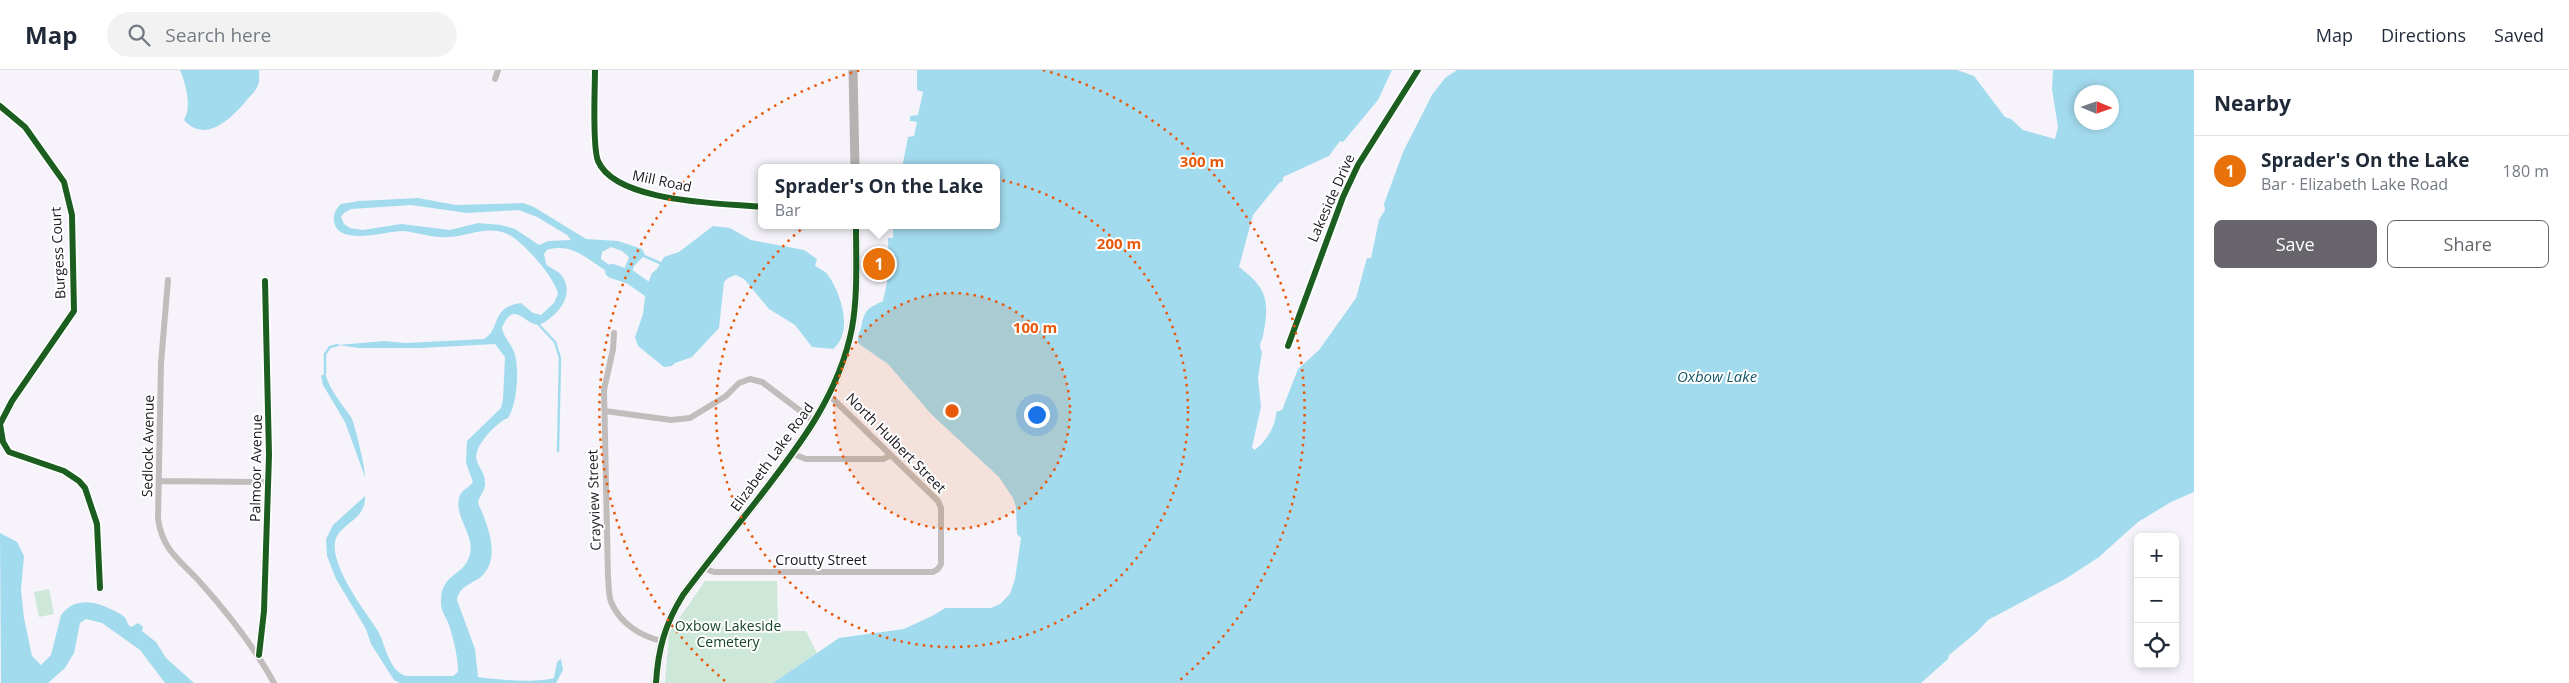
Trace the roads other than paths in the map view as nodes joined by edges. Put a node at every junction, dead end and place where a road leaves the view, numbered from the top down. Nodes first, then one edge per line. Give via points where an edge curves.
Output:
1 (498, 70) edge
2 (595, 70) edge
3 (853, 70) edge
4 (1418, 70) edge
5 (495, 79) dead end
6 (0, 106) edge
7 (855, 164) edge
8 (758, 206) edge
9 (856, 229) edge
10 (168, 280) dead end
11 (265, 281) dead end
12 (614, 333) dead end
13 (1288, 346) dead end
14 (830, 396) junction
15 (605, 411) junction
16 (815, 422) junction
17 (793, 454) junction
18 (889, 456) junction
19 (159, 481) junction
20 (268, 482) junction
21 (703, 568) junction
22 (938, 569) joint
23 (100, 588) dead end
24 (660, 641) junction
25 (259, 654) junction
26 (274, 683) edge
27 (656, 683) edge

1 - 5 street
2 - 8 street, Mill Road via 598,160 611,177 641,192
3 - 7 street
4 - 13 street, Lakeside Drive via 1378,132 1347,189
6 - 23 street, Burgess Court via 25,127 64,182 72,215 74,311 12,401 0,424 3,442 9,452 64,471 85,488 97,524
9 - 14 street, Elizabeth Lake Road via 854,319
10 - 19 street, Sedlock Avenue via 161,372
11 - 20 street, Palmoor Avenue
12 - 15 street, Crayview Street via 604,384
14 - 16 street, Elizabeth Lake Road
14 - 18 street, North Hulbert Street
15 - 16 street via 671,420 690,418 750,379 762,382
15 - 24 street, Crayview Street via 611,603 622,619 638,633
16 - 17 street, Elizabeth Lake Road
17 - 18 street via 806,460 883,459
17 - 21 street, Elizabeth Lake Road
18 - 22 street, North Hulbert Street via 940,505 941,564
19 - 20 street
19 - 25 street, Sedlock Avenue via 161,536 172,554
20 - 25 street, Palmoor Avenue via 264,611
21 - 22 street, Croutty Street via 714,572 933,572
21 - 24 street, Elizabeth Lake Road via 669,618
24 - 27 street, Elizabeth Lake Road
25 - 26 street, Sedlock Avenue

